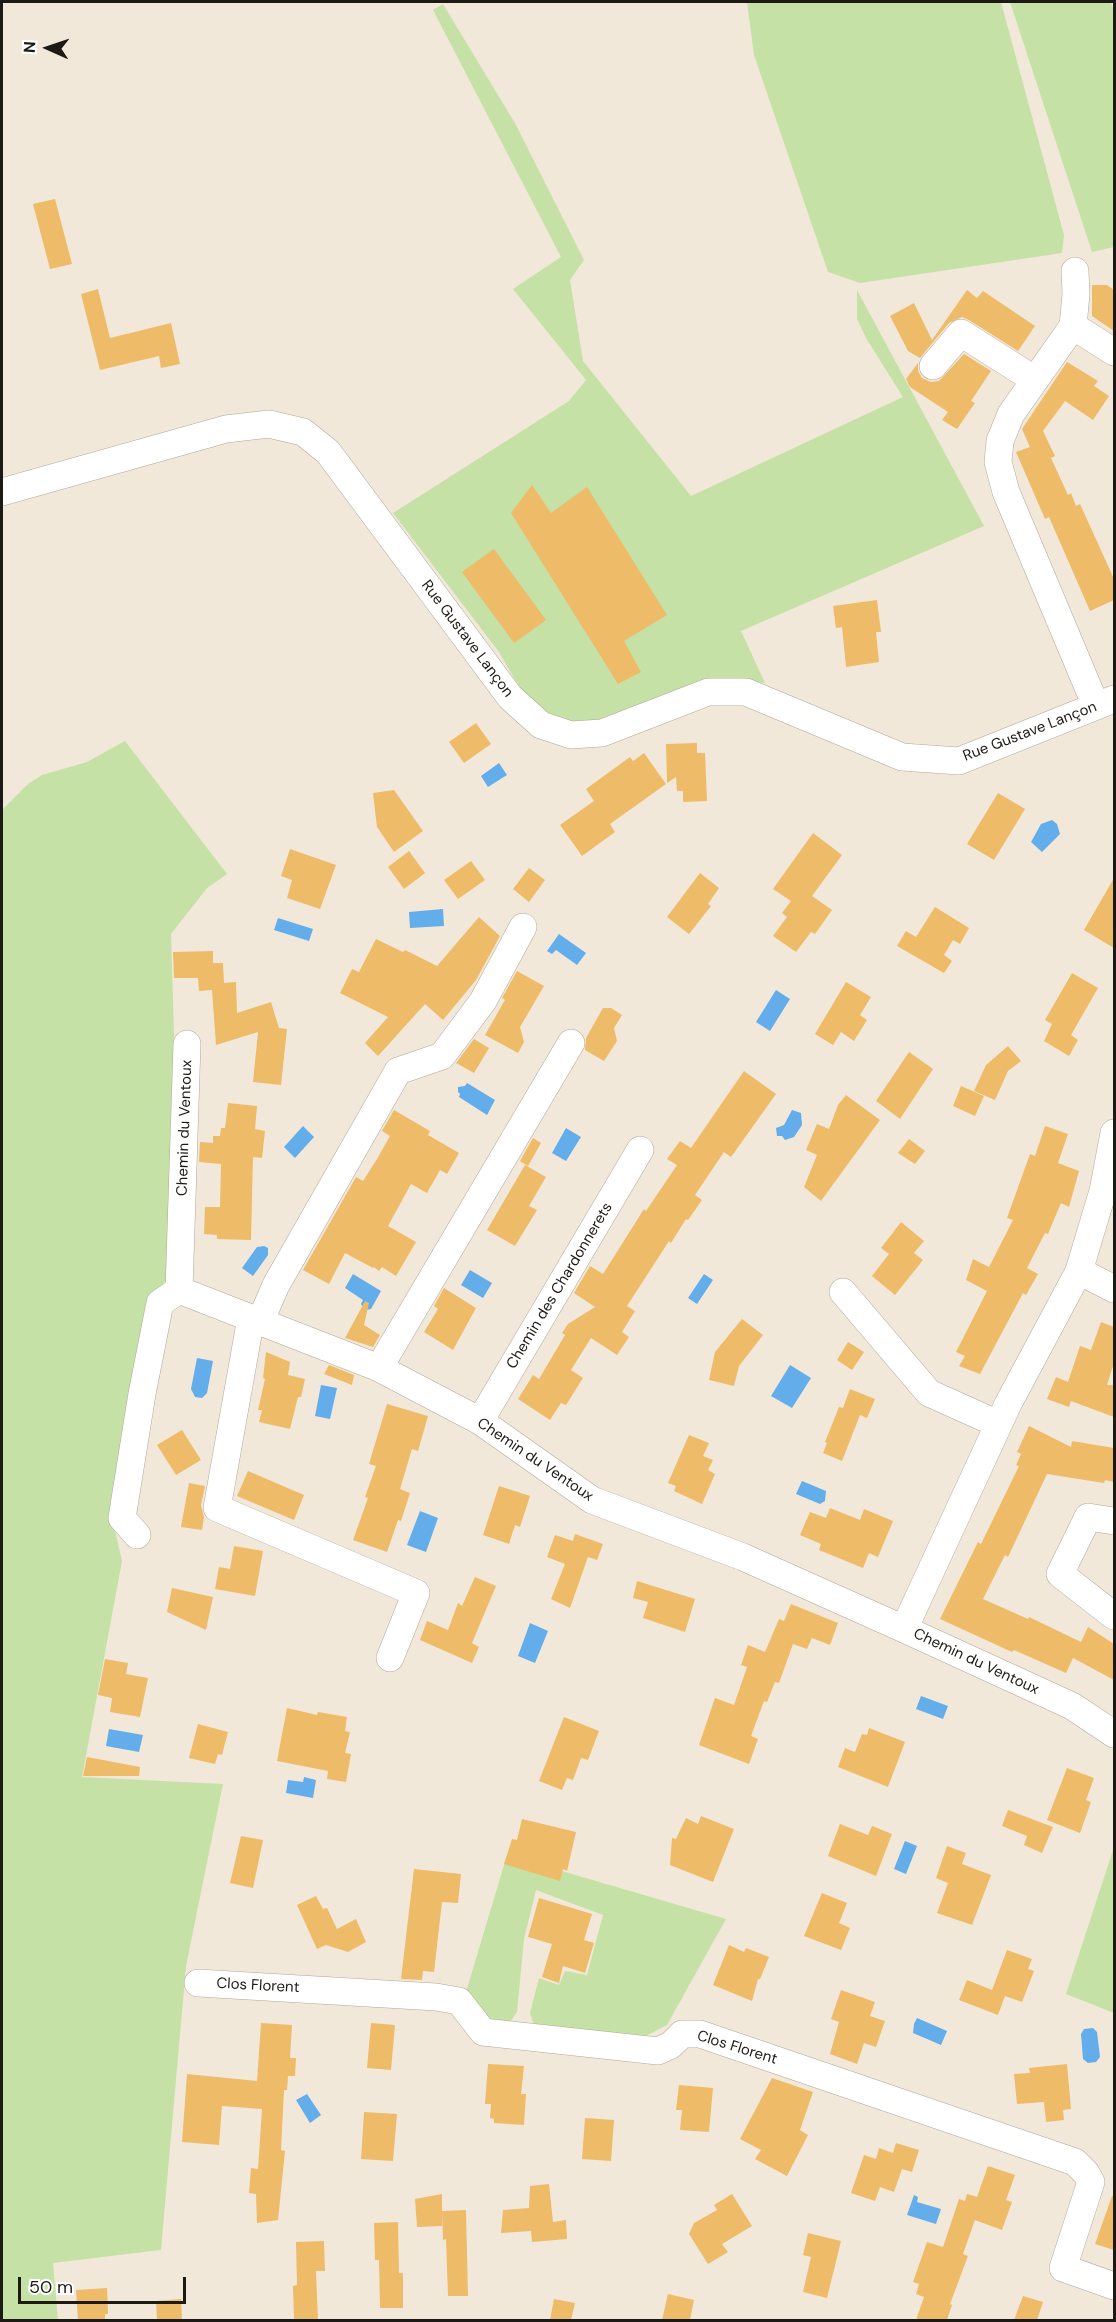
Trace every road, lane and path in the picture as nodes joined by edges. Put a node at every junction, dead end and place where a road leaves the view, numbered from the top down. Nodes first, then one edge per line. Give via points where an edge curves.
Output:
1 (1074, 271) dead end
2 (1073, 326) junction
3 (1114, 352) edge
4 (933, 366) dead end
5 (1035, 380) junction
6 (2, 492) edge
7 (1105, 703) edge
8 (523, 927) dead end
9 (571, 1043) dead end
10 (188, 1044) dead end
11 (1114, 1133) edge
12 (640, 1150) dead end
13 (1079, 1271) junction
14 (1114, 1289) edge
15 (179, 1290) junction
16 (843, 1292) dead end
17 (255, 1320) junction
18 (379, 1368) junction
19 (480, 1421) junction
20 (998, 1424) junction
21 (1114, 1521) edge
22 (136, 1535) dead end
23 (1114, 1616) edge
24 (904, 1629) junction
25 (390, 1658) dead end
26 (1114, 1734) edge
27 (198, 1983) dead end
28 (1114, 2286) edge

1 - 2 street
2 - 3 street
2 - 5 street
4 - 5 street via 961,333
5 - 7 street via 1011,414 1000,441 998,462 1006,492
6 - 7 street, Rue Gustave Lançon via 226,429 269,424 303,432 328,452 510,697 542,725 571,735 602,733 708,692 746,692 902,757 959,761
8 - 17 street via 483,1001 442,1056 398,1071
9 - 18 street
10 - 15 street, Chemin du Ventoux
11 - 13 street via 1103,1191
12 - 19 street, Chemin des Chardonnerets
13 - 14 street
13 - 20 street
15 - 17 street, Chemin du Ventoux
15 - 22 street via 160,1303 142,1394 122,1518
16 - 20 street via 929,1393
17 - 18 street, Chemin du Ventoux
17 - 25 street via 217,1508 416,1593
18 - 19 street, Chemin du Ventoux
19 - 24 street, Chemin du Ventoux via 592,1500 742,1557
20 - 24 street
21 - 23 street via 1088,1518 1059,1574
24 - 26 street, Chemin du Ventoux via 1072,1706
27 - 28 street, Clos Florent via 436,1996 459,2001 483,2032 658,2051 682,2034 700,2034 1075,2162 1091,2182 1063,2268

